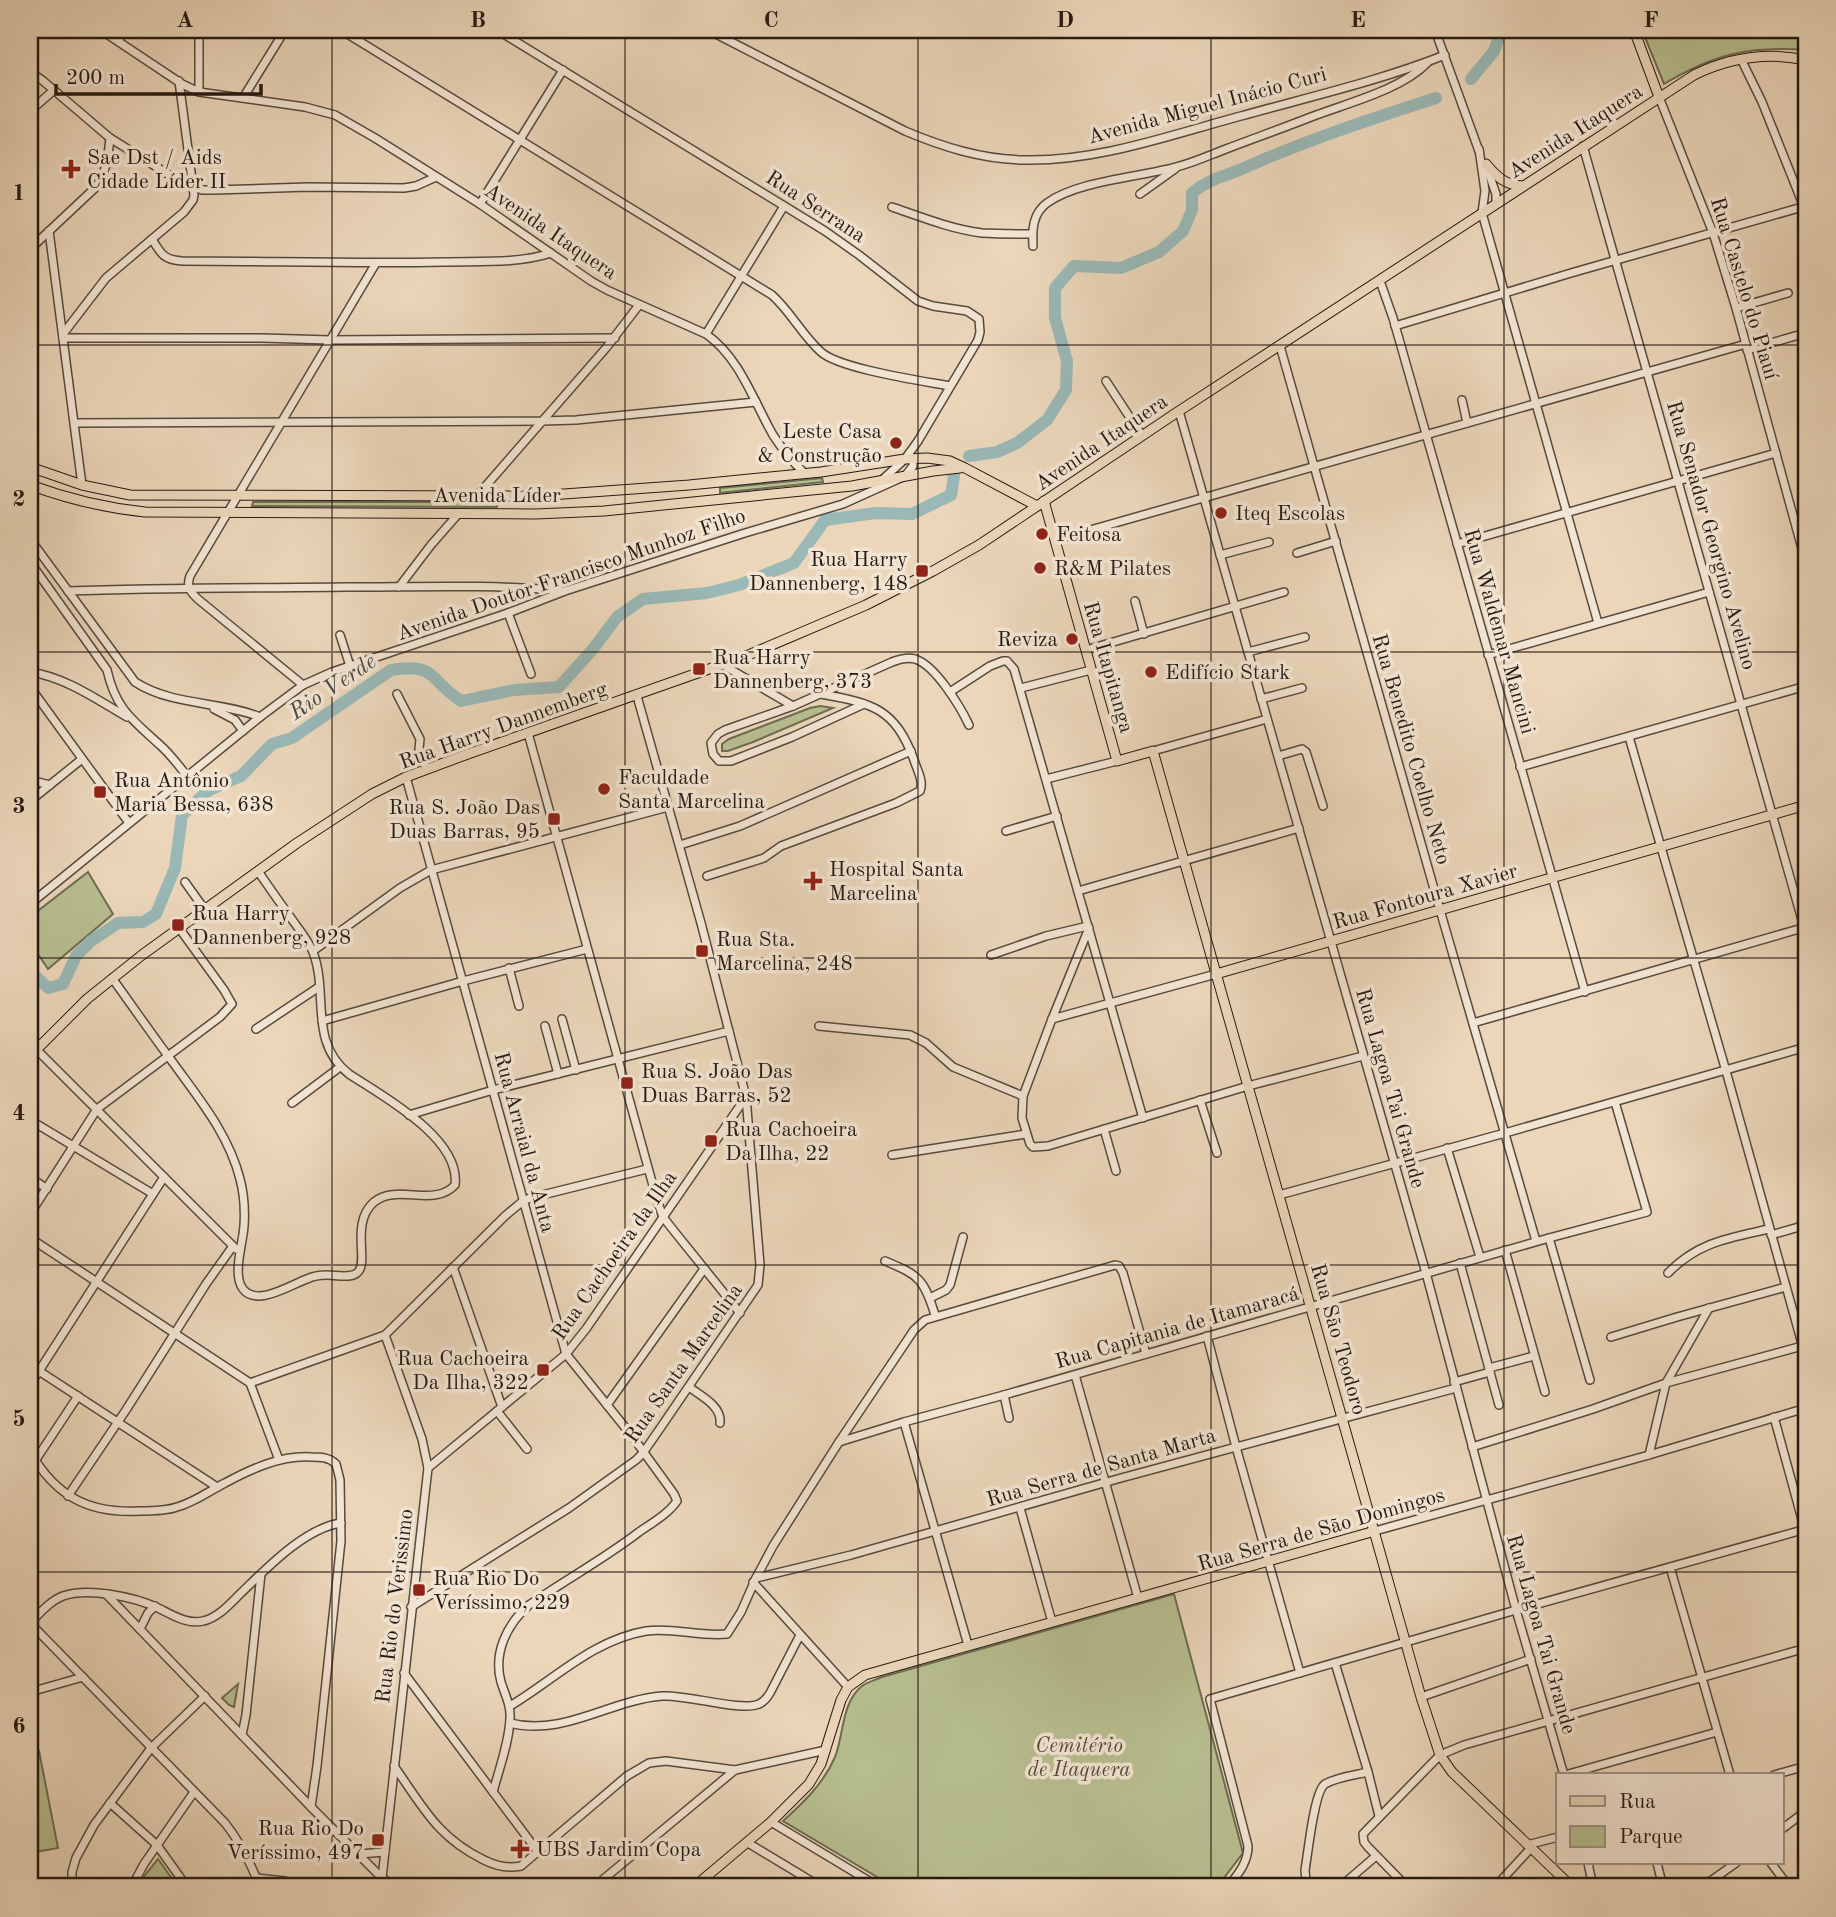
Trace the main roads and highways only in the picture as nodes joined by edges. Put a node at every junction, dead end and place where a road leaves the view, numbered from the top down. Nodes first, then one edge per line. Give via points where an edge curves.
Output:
1 (1634, 30) edge
2 (1806, 60) edge
3 (1660, 97) junction
4 (1486, 164) road end
5 (1522, 186) junction
6 (30, 467) edge
7 (965, 468) junction
8 (805, 474) joint
9 (30, 485) edge
10 (1040, 503) junction
11 (1153, 751) joint
12 (1806, 805) edge
13 (1216, 974) junction
14 (33, 1053) edge
15 (1375, 1531) junction
16 (694, 1887) edge
17 (1572, 1887) edge

1 - 3 main road, Rua Castelo do Piauí
2 - 3 main road, Avenida Itaquera via 1741,58 1706,69
3 - 5 main road, Avenida Itaquera
4 - 5 main road via 1506,183
5 - 10 main road, Avenida Itaquera
6 - 8 main road, Avenida Líder via 130,495 536,496
7 - 8 main road, Avenida Itaquera via 939,459 909,459
7 - 9 main road, Avenida Líder via 852,486 634,509 536,514 145,512 77,501
7 - 10 main road, Avenida Itaquera
10 - 11 main road, Rua Itapitanga via 1055,540 1117,761
10 - 14 main road, Rua Harry Dannemberg via 979,545 835,619 723,666 427,769 372,794 322,825 112,978
11 - 13 main road, Rua São Teodoro
12 - 13 main road, Rua Fontoura Xavier
13 - 15 main road, Rua São Teodoro
15 - 16 main road, Rua Serra de São Domingos via 876,1670 856,1680 841,1700 821,1764 809,1784
15 - 17 main road, Rua São Teodoro via 1440,1755 1452,1772

